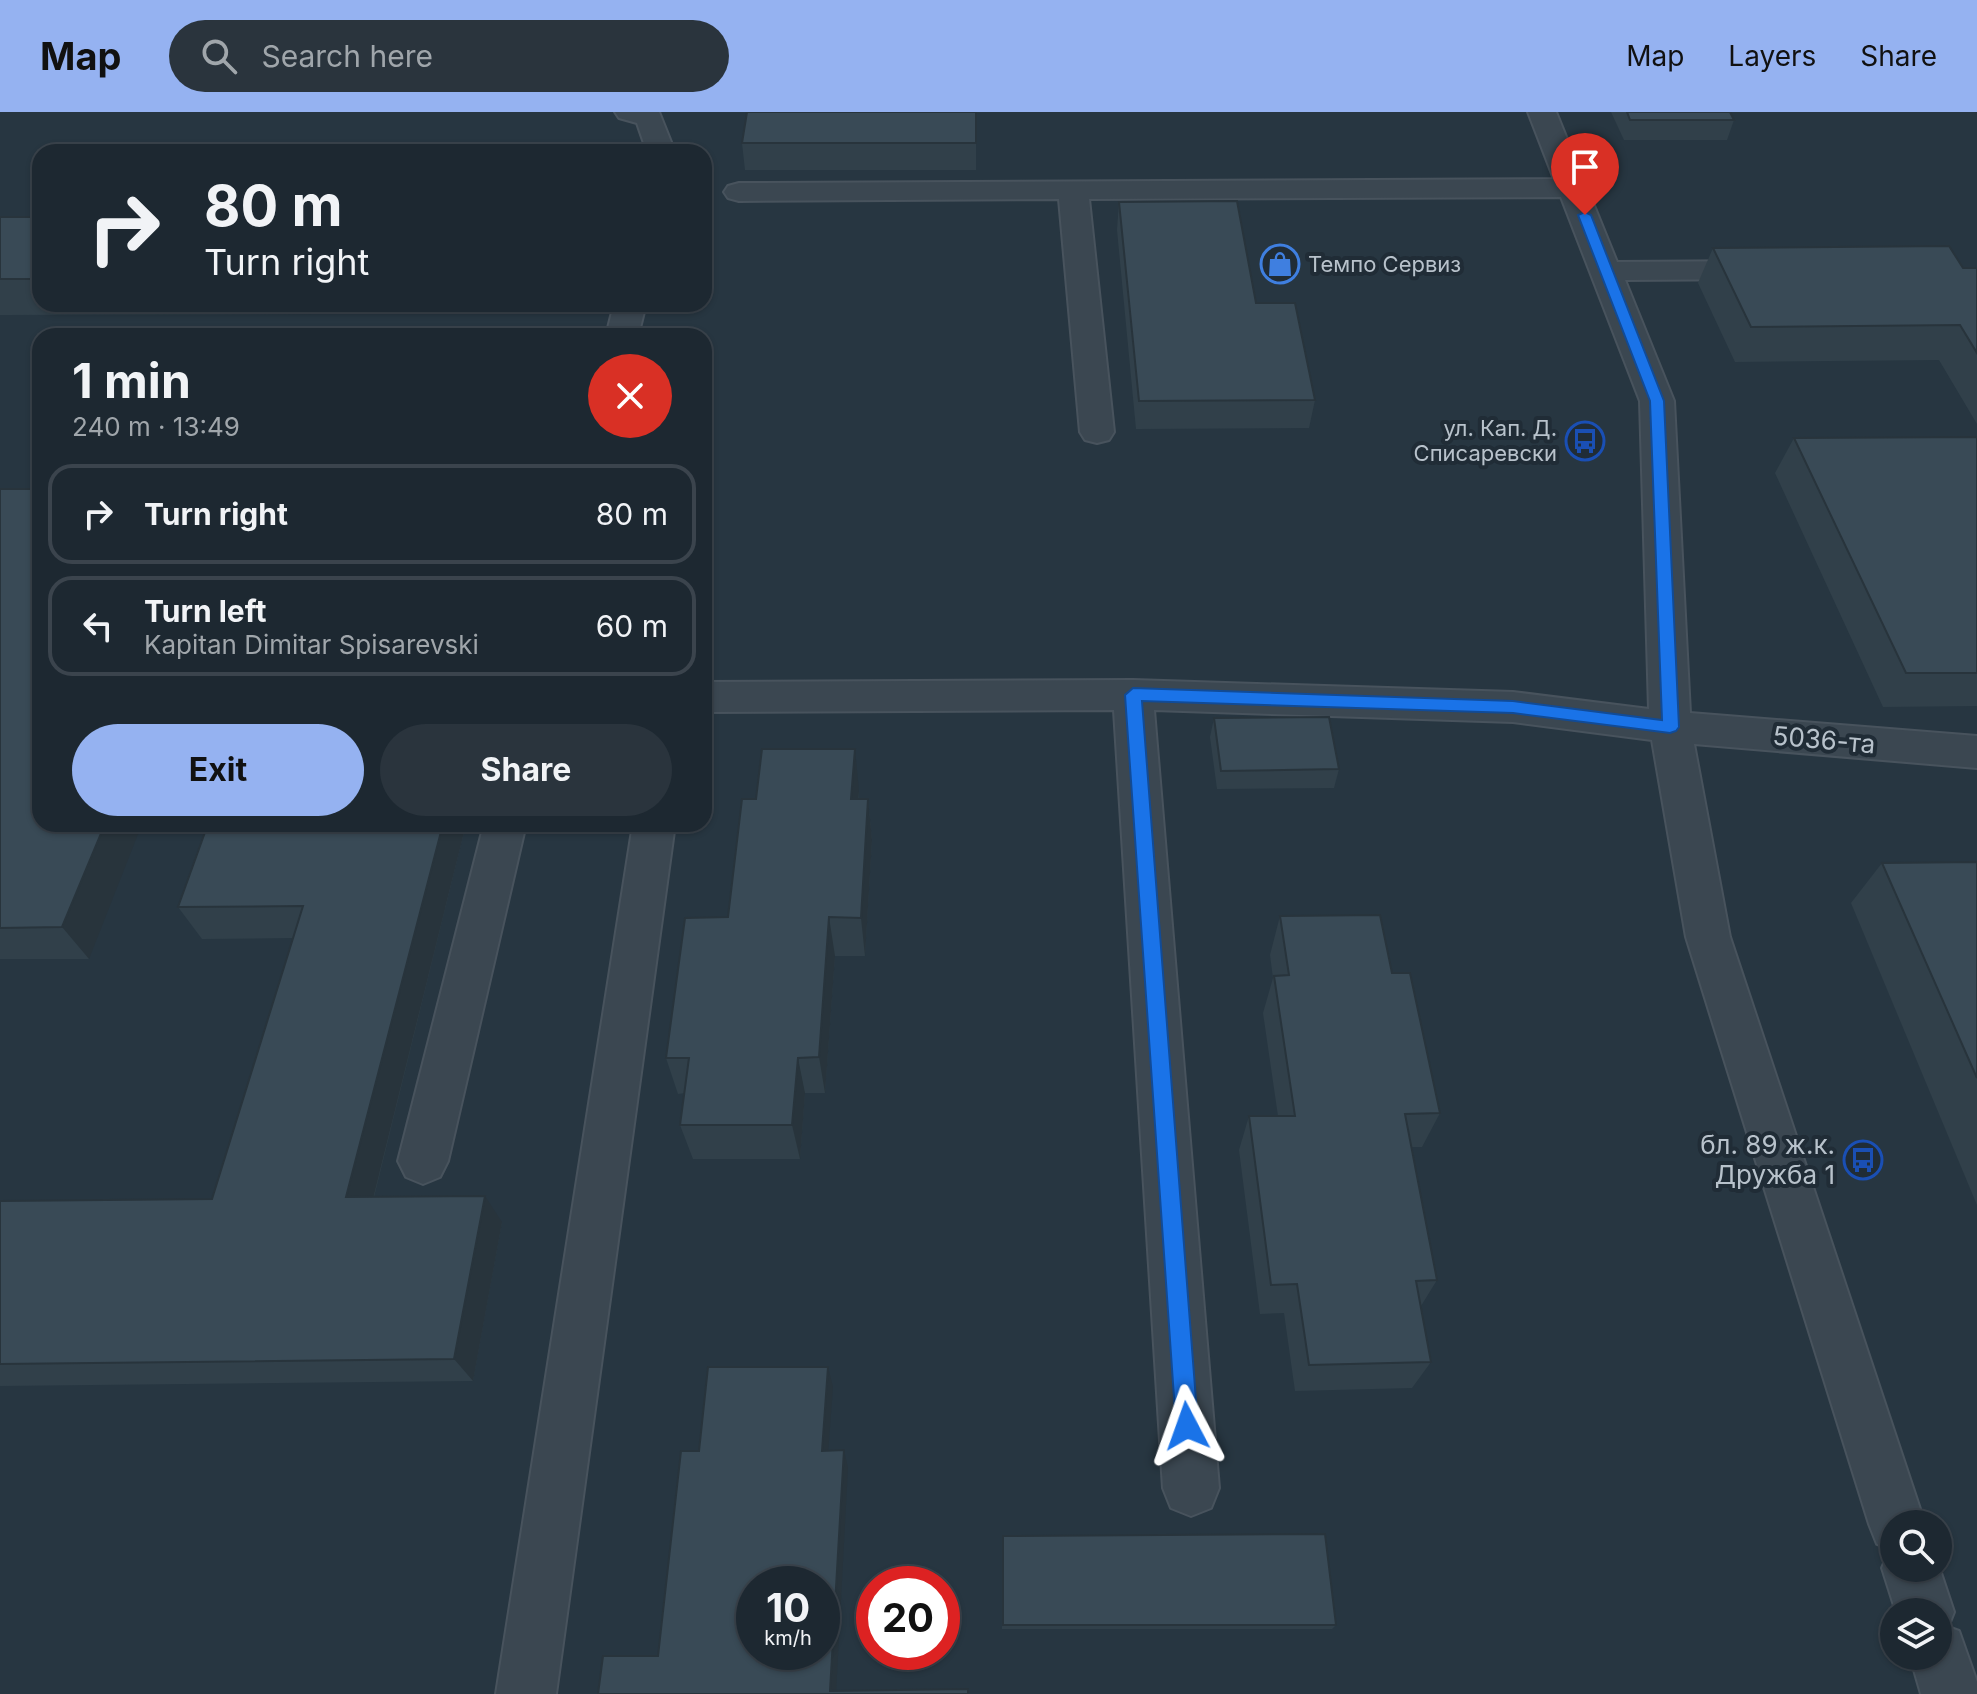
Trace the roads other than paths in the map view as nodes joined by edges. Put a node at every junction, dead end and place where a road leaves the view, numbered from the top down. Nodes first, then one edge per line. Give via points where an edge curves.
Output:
1 (629, 112) edge
2 (1542, 112) edge
3 (658, 144) edge
4 (1573, 188) junction
5 (1073, 190) junction
6 (739, 192) dead end
7 (1790, 270) edge
8 (1607, 271) junction
9 (1097, 432) dead end
10 (1133, 695) junction
11 (712, 697) edge
12 (1670, 727) junction
13 (1977, 752) edge
14 (503, 832) edge
15 (653, 832) edge
16 (423, 1161) dead end
17 (1191, 1488) dead end
18 (1892, 1510) edge
19 (1944, 1670) edge
20 (526, 1694) edge
21 (1951, 1694) edge

1 - 3 street via 649,118
2 - 4 street
4 - 5 street
4 - 8 street
5 - 6 street
5 - 9 street
7 - 8 street
8 - 12 street via 1657,401
10 - 11 street, 5036-та
10 - 12 street, 5036-та via 1513,707
10 - 17 street
12 - 13 street, 5036-та
12 - 18 street via 1708,937
14 - 16 street
15 - 20 street
19 - 21 street

